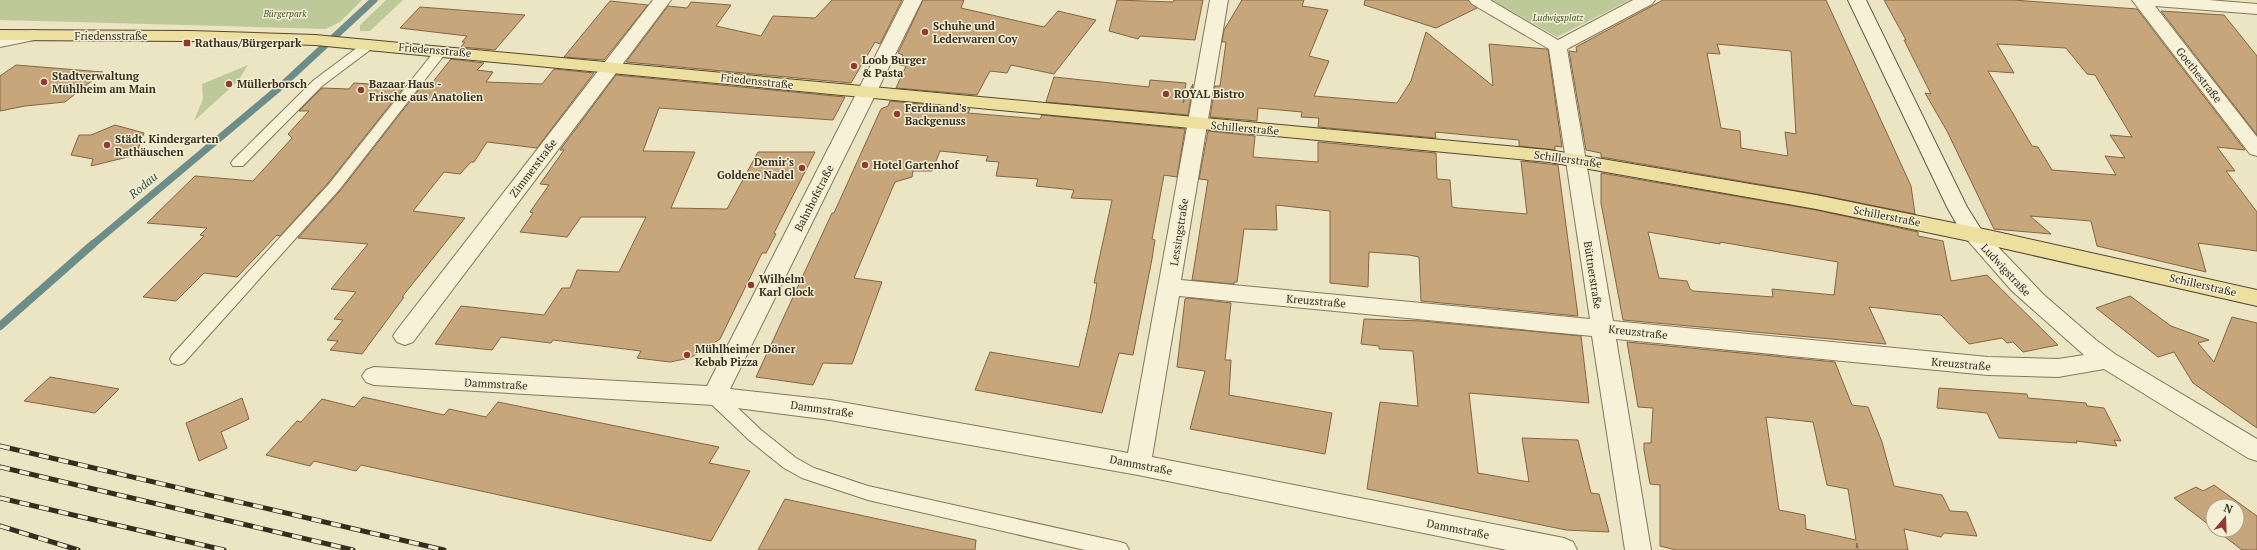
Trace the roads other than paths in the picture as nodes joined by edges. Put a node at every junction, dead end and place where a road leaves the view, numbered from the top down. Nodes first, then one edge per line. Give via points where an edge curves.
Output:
1 (662, 0) edge
2 (914, 0) edge
3 (1219, 0) edge
4 (1478, 0) edge
5 (1646, 0) edge
6 (1857, 0) edge
7 (2142, 0) edge
8 (2257, 9) edge
9 (0, 35) edge
10 (33, 36) junction
11 (0, 42) edge
12 (370, 44) junction
13 (1558, 47) junction
14 (442, 51) junction
15 (611, 66) junction
16 (868, 92) junction
17 (1197, 123) junction
18 (2257, 150) edge
19 (1576, 160) junction
20 (238, 163) dead end
21 (1973, 234) junction
22 (1170, 287) junction
23 (2257, 298) edge
24 (1602, 328) junction
25 (404, 336) dead end
26 (178, 359) dead end
27 (2107, 360) junction
28 (374, 376) dead end
29 (714, 396) junction
30 (2257, 451) edge
31 (1138, 464) junction
32 (1120, 550) edge
33 (1564, 550) edge
34 (1638, 550) edge

1 - 15 street, Zimmerstraße
2 - 16 street, Bahnhofstraße
3 - 17 street, Lessingstraße
4 - 13 street
5 - 13 street
6 - 21 street, Ludwigstraße via 1957,207
7 - 8 street
7 - 18 street, Goethestraße
9 - 10 main road, Friedensstraße
10 - 11 street
10 - 12 main road, Friedensstraße via 205,36
12 - 14 main road, Friedensstraße
12 - 20 lane via 318,83
13 - 19 street, Büttnerstraße
14 - 15 main road, Friedensstraße
14 - 26 lane via 334,187
15 - 16 main road, Friedensstraße
15 - 25 street, Zimmerstraße
16 - 17 main road, Schillerstraße
16 - 29 street, Bahnhofstraße
17 - 19 main road, Schillerstraße
17 - 22 street, Lessingstraße
19 - 21 main road, Schillerstraße via 1766,193
19 - 24 street, Büttnerstraße
21 - 23 main road, Schillerstraße
21 - 27 street, Ludwigstraße via 2039,306
22 - 24 street, Kreuzstraße
22 - 31 street, Lessingstraße
24 - 27 street, Kreuzstraße via 2015,368 2058,368
24 - 34 street, Büttnerstraße
27 - 30 street, Ludwigstraße
28 - 29 street, Dammstraße
29 - 31 street, Dammstraße via 777,402 905,422
29 - 32 lane via 754,435 790,463 827,480 868,493
31 - 33 street, Dammstraße

